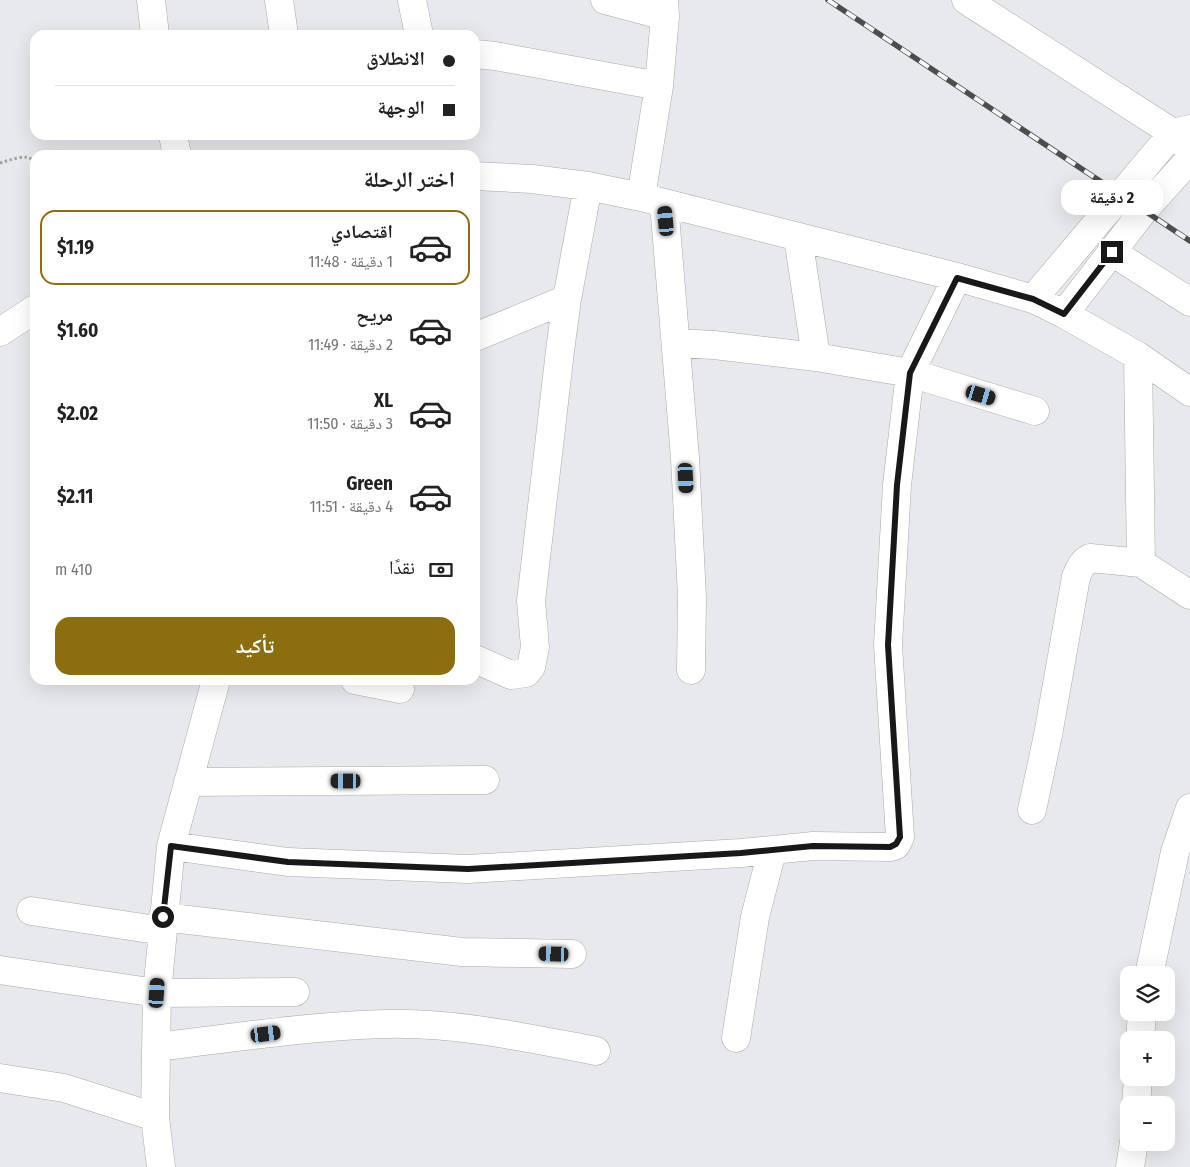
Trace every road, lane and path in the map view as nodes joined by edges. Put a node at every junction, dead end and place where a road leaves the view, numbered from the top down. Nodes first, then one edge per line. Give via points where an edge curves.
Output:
1 (151, 0) edge
2 (279, 0) edge
3 (412, 0) edge
4 (605, 0) edge
5 (966, 0) edge
6 (665, 8) edge
7 (154, 30) edge
8 (283, 30) edge
9 (418, 30) edge
10 (480, 54) edge
11 (659, 86) junction
12 (1184, 137) edge
13 (30, 158) edge
14 (1190, 159) edge
15 (0, 163) edge
16 (480, 176) edge
17 (588, 186) junction
18 (652, 200) junction
19 (798, 237) junction
20 (1112, 252) junction
21 (957, 278) junction
22 (567, 299) junction
23 (1033, 299) junction
24 (1190, 302) edge
25 (30, 312) edge
26 (1064, 314) junction
27 (0, 332) edge
28 (480, 335) edge
29 (676, 343) junction
30 (1138, 356) junction
31 (816, 357) junction
32 (910, 373) junction
33 (1190, 392) edge
34 (1035, 411) dead end
35 (1141, 563) junction
36 (1190, 595) edge
37 (480, 661) edge
38 (691, 670) dead end
39 (215, 685) edge
40 (380, 685) edge
41 (400, 689) dead end
42 (485, 780) dead end
43 (188, 782) junction
44 (1190, 808) edge
45 (1032, 810) dead end
46 (171, 846) junction
47 (772, 851) junction
48 (31, 911) dead end
49 (163, 924) junction
50 (572, 954) dead end
51 (1151, 966) edge
52 (0, 970) edge
53 (296, 992) dead end
54 (157, 993) junction
55 (736, 1038) dead end
56 (157, 1047) junction
57 (596, 1051) dead end
58 (0, 1078) edge
59 (155, 1117) junction
60 (1133, 1151) edge
61 (161, 1167) edge
62 (1130, 1167) edge

1 - 7 street
2 - 8 street
3 - 9 street
4 - 6 street
5 - 12 street
6 - 11 street
10 - 11 street
11 - 18 street
12 - 23 street
13 - 15 path via 24,156
14 - 20 street
16 - 17 street
17 - 18 street
17 - 22 street
18 - 19 street
18 - 29 street
19 - 21 street
19 - 31 street
20 - 24 street
20 - 26 street
21 - 23 street
21 - 32 street
22 - 28 street
22 - 37 street via 531,601 535,647 531,666 526,673 511,675
23 - 26 street
25 - 27 street
26 - 30 street
29 - 31 street
29 - 38 street via 692,597
30 - 33 street
30 - 35 street
31 - 32 street
32 - 34 street
32 - 47 street via 897,485 888,645 900,837 890,847 813,846
35 - 36 street
35 - 45 street via 1090,558 1076,577
39 - 43 street
40 - 41 street
42 - 43 street
43 - 46 street
44 - 51 street via 1175,852
46 - 47 street via 288,862 468,869
46 - 49 street
47 - 55 street via 755,917
48 - 49 street
49 - 50 street via 462,952
49 - 54 street
52 - 54 street
53 - 54 street
54 - 56 street
56 - 57 street via 386,1024 448,1027
56 - 59 street
58 - 59 street via 64,1088
59 - 61 street
60 - 62 street

